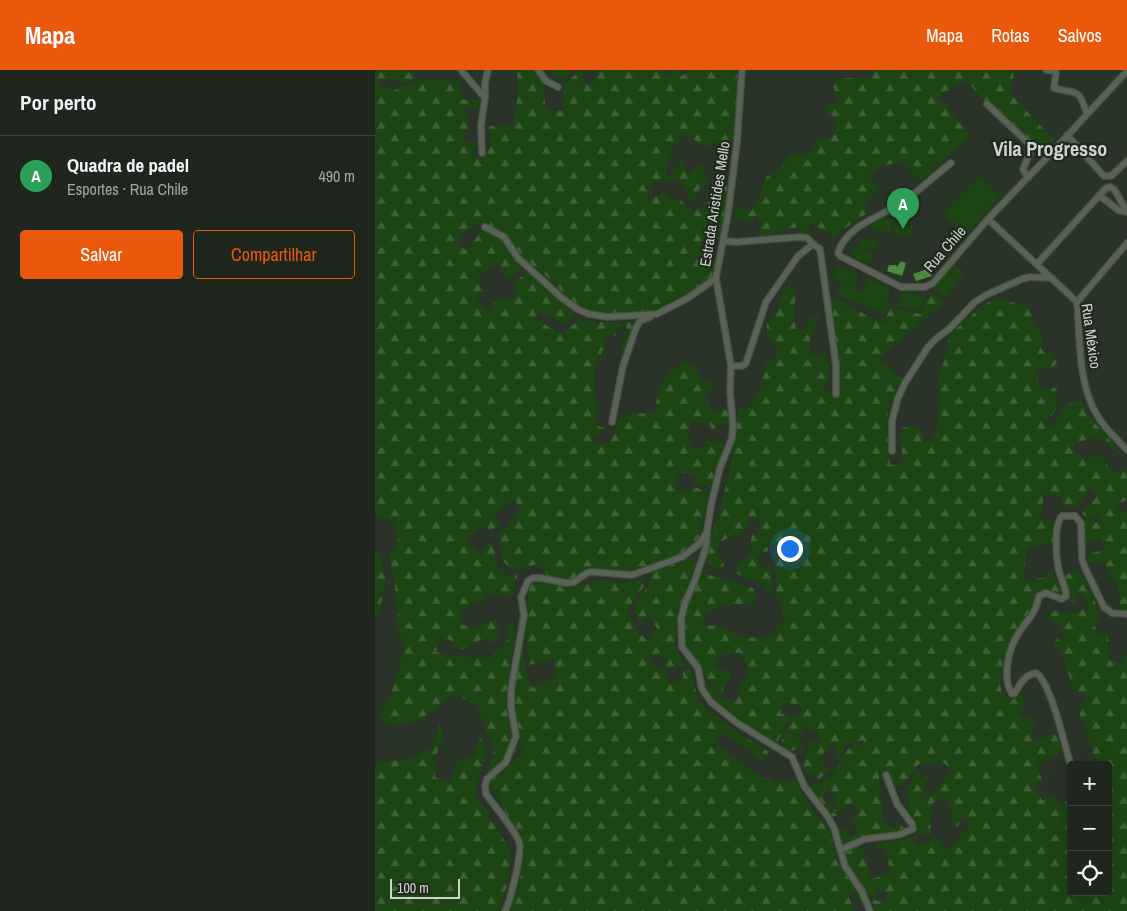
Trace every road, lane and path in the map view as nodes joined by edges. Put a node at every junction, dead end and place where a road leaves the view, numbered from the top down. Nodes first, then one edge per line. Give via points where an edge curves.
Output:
1 (461, 70) edge
2 (488, 70) edge
3 (538, 70) edge
4 (742, 70) edge
5 (1046, 70) edge
6 (1127, 71) edge
7 (558, 87) dead end
8 (485, 98) junction
9 (987, 104) dead end
10 (1087, 114) junction
11 (1067, 136) junction
12 (482, 153) dead end
13 (1096, 155) dead end
14 (1127, 161) edge
15 (1091, 162) junction
16 (951, 163) dead end
17 (1027, 178) junction
18 (1099, 195) junction
19 (1127, 212) edge
20 (988, 219) junction
21 (485, 227) dead end
22 (723, 241) junction
23 (1127, 243) edge
24 (813, 244) junction
25 (1039, 266) junction
26 (1030, 277) junction
27 (716, 278) junction
28 (1052, 278) junction
29 (1077, 302) junction
30 (657, 314) junction
31 (731, 366) junction
32 (836, 394) dead end
33 (612, 422) dead end
34 (1127, 450) edge
35 (892, 451) dead end
36 (707, 532) junction
37 (1127, 614) edge
38 (1070, 761) edge
39 (886, 775) dead end
40 (840, 850) junction
41 (505, 911) edge
42 (870, 911) edge

1 - 8 street
2 - 8 street
3 - 7 street via 547,81
4 - 22 street, Estrada Aristides Mello via 737,142
5 - 10 street via 1056,73 1054,88 1078,94
6 - 10 street, Rua Chile
8 - 12 street via 481,125
9 - 17 street via 1028,143 1031,151 1023,169
10 - 11 street, Rua Chile
11 - 15 street
11 - 17 street, Rua Chile
13 - 15 street
14 - 15 street via 1107,177
16 - 20 street, Rua Chile via 901,204 857,228 844,240 838,252 840,256 901,287 925,287 933,283
17 - 20 street, Rua Chile
18 - 19 street via 1118,210
18 - 19 street via 1106,188 1114,189
18 - 25 street
20 - 25 street, Rua México
21 - 30 street via 503,237 530,270 577,309 608,317
22 - 24 street via 799,237 807,238
22 - 27 street, Estrada Aristides Mello
23 - 29 street
24 - 31 street via 799,256 766,302 746,364
24 - 32 street via 820,249
25 - 26 street
25 - 28 street, Rua México
26 - 28 street
26 - 35 street via 975,302 928,347 898,398 892,421
27 - 30 street
27 - 31 street, Estrada Aristides Mello
28 - 29 street, Rua México
29 - 34 street, Rua México via 1087,395 1098,417
30 - 33 street via 637,324 623,366
31 - 36 street, Estrada Aristides Mello via 732,438 720,468
36 - 40 street, Estrada Aristides Mello via 706,547 681,619 682,647 698,668 702,689 711,702 737,723 792,757 804,786 834,828
36 - 41 street via 699,544 682,557 639,573 592,572 567,583 533,578 525,586 521,597 524,615 511,690 516,736 506,762 487,779 485,786 486,794 520,846
37 - 38 street via 1112,613 1105,607 1082,560 1081,523 1075,516 1062,516 1057,535 1058,567 1066,596 1062,599 1046,593 1039,596 1034,614 1017,635 1007,668 1012,694 1029,674 1036,673 1043,678
39 - 40 street via 897,804 913,829 898,835 865,839
40 - 42 street, Estrada Aristides Mello via 845,866

